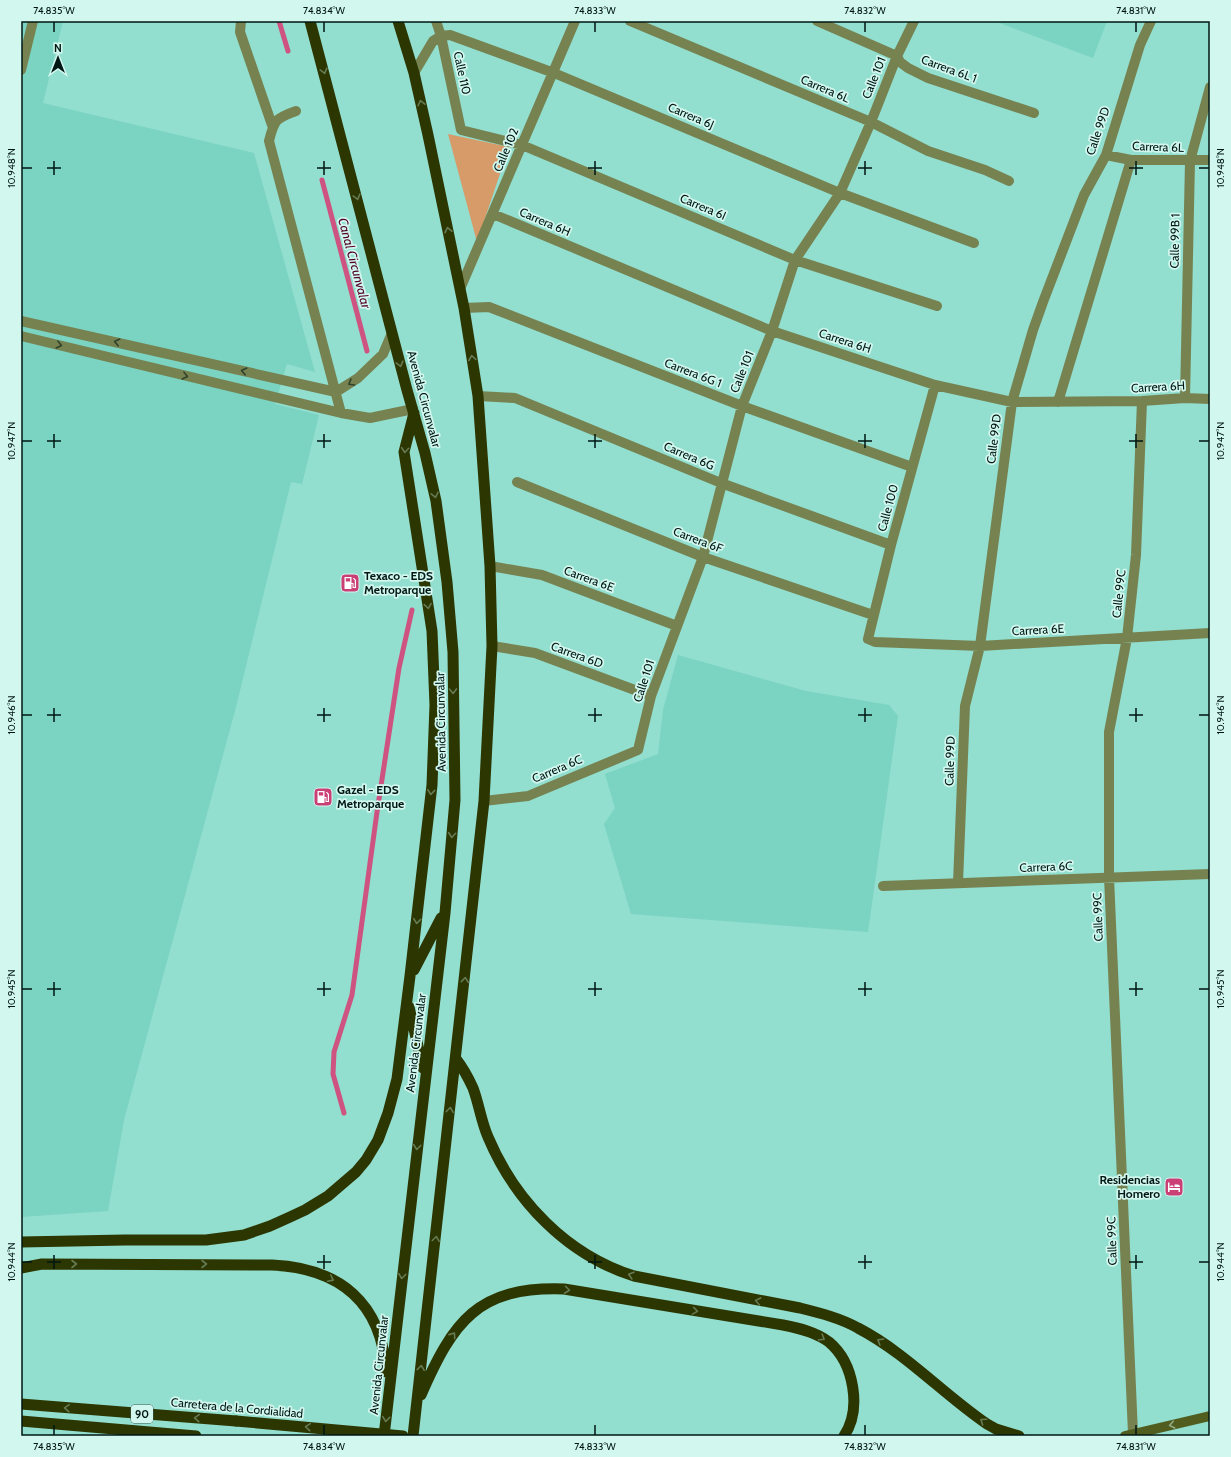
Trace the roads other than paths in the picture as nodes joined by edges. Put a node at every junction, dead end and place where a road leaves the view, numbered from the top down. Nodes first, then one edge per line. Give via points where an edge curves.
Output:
1 (33, 21) edge
2 (240, 21) edge
3 (310, 21) edge
4 (398, 21) edge
5 (436, 21) edge
6 (575, 21) edge
7 (630, 21) edge
8 (817, 21) edge
9 (914, 21) edge
10 (1151, 21) edge
11 (441, 36) junction
12 (897, 56) junction
13 (21, 70) edge
14 (554, 73) junction
15 (414, 74) junction
16 (1210, 87) edge
17 (296, 111) dead end
18 (1034, 113) dead end
19 (871, 122) junction
20 (272, 125) junction
21 (461, 130) joint
22 (522, 146) junction
23 (1106, 155) junction
24 (1131, 160) junction
25 (1210, 160) edge
26 (1190, 161) junction
27 (1009, 181) dead end
28 (840, 193) junction
29 (493, 214) junction
30 (974, 243) dead end
31 (795, 260) junction
32 (460, 289) junction
33 (937, 306) dead end
34 (464, 308) junction
35 (21, 321) edge
36 (772, 331) junction
37 (392, 333) junction
38 (21, 336) edge
39 (935, 385) junction
40 (336, 392) junction
41 (478, 396) junction
42 (1185, 398) junction
43 (1210, 399) edge
44 (1142, 401) junction
45 (1012, 402) junction
46 (1058, 402) junction
47 (742, 406) junction
48 (413, 411) junction
49 (341, 413) junction
50 (912, 466) junction
51 (517, 482) dead end
52 (721, 483) junction
53 (891, 545) junction
54 (702, 557) junction
55 (490, 566) junction
56 (873, 615) junction
57 (677, 626) junction
58 (1210, 633) edge
59 (1127, 638) junction
60 (868, 640) joint
61 (492, 646) junction
62 (980, 646) junction
63 (651, 696) junction
64 (638, 750) joint
65 (484, 801) junction
66 (1210, 874) edge
67 (1109, 877) junction
68 (958, 883) junction
69 (883, 886) dead end
70 (444, 913) junction
71 (410, 976) junction
72 (408, 1001) junction
73 (456, 1058) junction
74 (425, 1078) junction
75 (21, 1242) edge
76 (21, 1268) edge
77 (21, 1400) edge
78 (388, 1402) junction
79 (21, 1404) edge
80 (48, 1406) junction
81 (416, 1407) junction
82 (1210, 1416) edge
83 (21, 1421) edge
84 (49, 1423) junction
85 (21, 1427) edge
86 (1129, 1435) edge
87 (196, 1436) edge
88 (384, 1436) edge
89 (403, 1436) edge
90 (413, 1436) edge
91 (844, 1436) edge
92 (1019, 1436) edge

1 - 13 street
2 - 20 street via 240,32
3 -> 37 highway, Avenida Circunvalar
4 - 15 highway
5 - 11 street, Calle 110
6 - 14 street, Calle 102
7 - 19 street, Carrera 6L
8 - 12 street, Carrera 6L 1
9 - 12 street, Calle 101
10 - 23 street, Calle 99D via 1140,45
11 - 14 street, Carrera 6J via 450,35
11 - 15 street via 433,41
11 - 21 street, Calle 110
12 - 18 street, Carrera 6L 1 via 908,68 928,78
12 - 19 street, Calle 101
14 - 22 street, Calle 102
14 - 28 street, Carrera 6J
32 -> 15 highway
16 - 26 street, Calle 99B 1
17 - 20 street via 281,116
19 - 27 street, Carrera 6L via 928,151
19 - 28 street, Calle 101
20 - 40 street via 269,140
21 - 22 street, Carrera 6I
22 - 29 street, Calle 102
22 - 31 street, Carrera 6I
23 - 24 street, Carrera 6L
23 - 45 street, Calle 99D via 1084,195 1045,295 1032,330
24 - 26 street, Carrera 6L
24 - 46 street
25 - 26 street, Carrera 6L
26 - 42 street, Calle 99B 1
28 - 30 street, Carrera 6J
28 - 31 street, Calle 101
29 - 32 street, Calle 102
29 - 36 street, Carrera 6H
31 - 33 street, Carrera 6I
31 - 36 street, Calle 101
32 - 34 highway
41 -> 34 highway
34 - 47 street, Carrera 6G 1 via 489,307
40 -> 35 street
36 - 39 street, Carrera 6H
36 - 47 street, Calle 101
37 -> 40 street via 383,354 358,378
37 -> 48 highway, Avenida Circunvalar
38 -> 49 street
39 - 45 street, Carrera 6H
39 - 50 street, Calle 100
40 - 49 street
41 - 52 street, Carrera 6G via 515,398
41 - 55 highway
42 - 43 street, Carrera 6H
42 - 44 street, Carrera 6H
44 - 46 street, Carrera 6H
44 - 59 street, Calle 99C via 1136,555
45 - 46 street, Carrera 6H
45 - 62 street, Calle 99D
47 - 50 street, Carrera 6G 1
47 - 52 street, Calle 101
48 - 49 street via 370,418
48 -> 70 highway, Avenida Circunvalar via 436,501 453,652 455,800
48 -> 71 highway via 404,452 432,631 435,705 432,785
50 - 53 street, Calle 100
51 - 54 street, Carrera 6F
52 - 53 street, Carrera 6G
52 - 54 street, Calle 101
53 - 56 street, Calle 100
54 - 56 street, Carrera 6F
54 - 57 street, Calle 101
55 - 57 street, Carrera 6E via 542,575
55 - 61 highway
56 - 60 street, Calle 100
57 - 63 street, Calle 101
58 - 59 street, Carrera 6E
59 - 62 street, Carrera 6E
59 - 67 street, Calle 99C via 1108,732
60 - 62 street, Carrera 6E
61 - 63 street, Carrera 6D via 535,653
61 - 65 highway
62 - 68 street, Calle 99D via 965,706
63 - 64 street, Calle 101
64 - 65 street, Carrera 6C via 528,796
73 -> 65 highway
66 - 67 street, Carrera 6C
67 - 68 street, Carrera 6C
67 - 86 street, Calle 99C
68 - 69 street, Carrera 6C
70 - 71 highway
70 - 74 highway, Avenida Circunvalar
71 - 72 highway
72 - 74 highway
72 - 75 highway via 396,1084 378,1140 356,1172 316,1204 270,1226 218,1239
81 -> 73 highway
92 -> 73 highway via 987,1424 890,1348 843,1321 800,1308 634,1276 580,1250 544,1221 513,1184 496,1155 482,1123 473,1089
74 -> 78 highway, Avenida Circunvalar
76 -> 78 highway via 42,1264 272,1265 309,1270 343,1285 372,1315 386,1358
77 - 80 highway
78 -> 88 highway, Avenida Circunvalar
79 - 80 highway, Carretera de la Cordialidad / 90
89 -> 80 highway, Carretera de la Cordialidad / 90, bridge
81 - 90 highway
81 -> 91 highway via 447,1343 459,1326 478,1308 513,1292 564,1289 783,1325 818,1336 835,1349 850,1376 854,1408
82 -> 86 main road
83 - 84 highway, 90
84 - 85 highway
84 - 87 highway, 90

